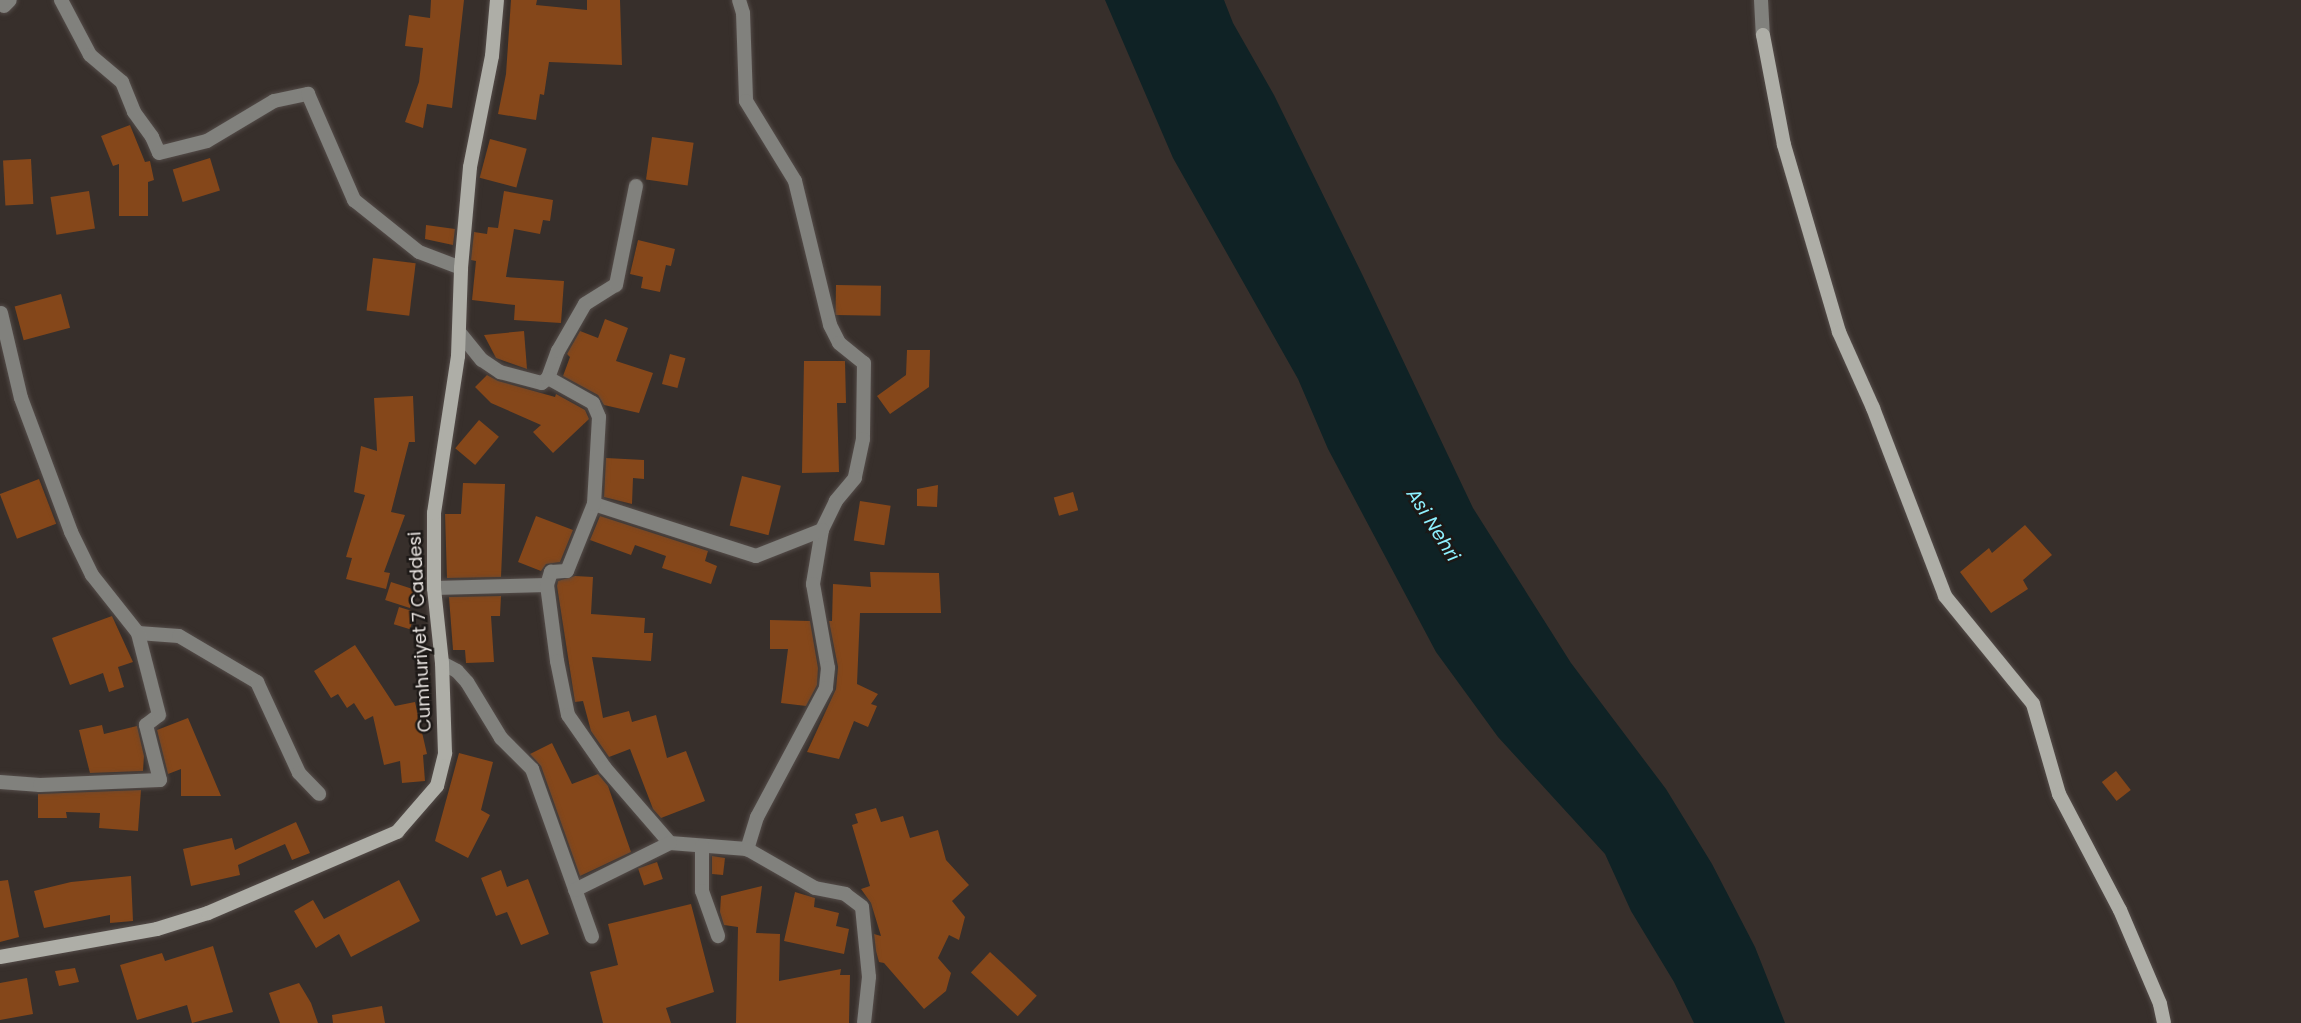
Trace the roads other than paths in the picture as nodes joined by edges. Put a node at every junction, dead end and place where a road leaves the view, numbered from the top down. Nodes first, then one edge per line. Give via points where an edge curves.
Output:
1 (61, 0) edge
2 (497, 0) edge
3 (739, 0) edge
4 (1761, 0) edge
5 (1763, 35) joint
6 (636, 186) dead end
7 (461, 268) junction
8 (1, 313) edge
9 (459, 332) junction
10 (548, 378) junction
11 (594, 504) junction
12 (822, 530) junction
13 (547, 585) junction
14 (434, 587) junction
15 (138, 633) junction
16 (442, 663) junction
17 (0, 782) edge
18 (319, 794) dead end
19 (670, 843) junction
20 (702, 846) junction
21 (747, 849) junction
22 (575, 890) junction
23 (718, 936) dead end
24 (592, 937) dead end
25 (0, 957) edge
26 (864, 1023) edge
27 (2164, 1023) edge

1 - 7 street via 90,55 122,82 159,153 207,142 274,101 308,94 354,200 419,252
2 - 7 main road, Cumhuriyet 7 Caddesi via 492,56 470,167
3 - 12 street via 746,100 795,181 830,325 839,343 864,363 863,439 855,478 836,501
4 - 5 street
5 - 27 main road via 1784,145 1839,332 1945,596 2033,704 2059,794 2120,911
6 - 10 street via 616,285 585,304
7 - 9 main road, Cumhuriyet 7 Caddesi
8 - 15 street via 21,398 71,531 92,575
9 - 10 street via 482,360 500,372 542,383
9 - 14 main road, Cumhuriyet 7 Caddesi via 434,513
10 - 11 street via 593,403 598,416
11 - 12 street via 756,556
11 - 13 street via 567,571 551,572
12 - 21 street via 813,584 828,668 826,688 757,817
13 - 14 street
13 - 19 street via 568,715 605,768
14 - 16 main road, Cumhuriyet 7 Caddesi
15 - 17 street via 159,715 146,725 160,780
15 - 18 street via 179,636 257,682 299,773
16 - 22 street via 467,682 501,738 531,769
16 - 25 main road, Cumhuriyet 7 Caddesi via 443,773 421,807 397,832 279,886 182,921
19 - 20 street
19 - 22 street
20 - 21 street
20 - 23 street via 702,891
21 - 26 street via 815,888 845,894 862,907 869,977
22 - 24 street

